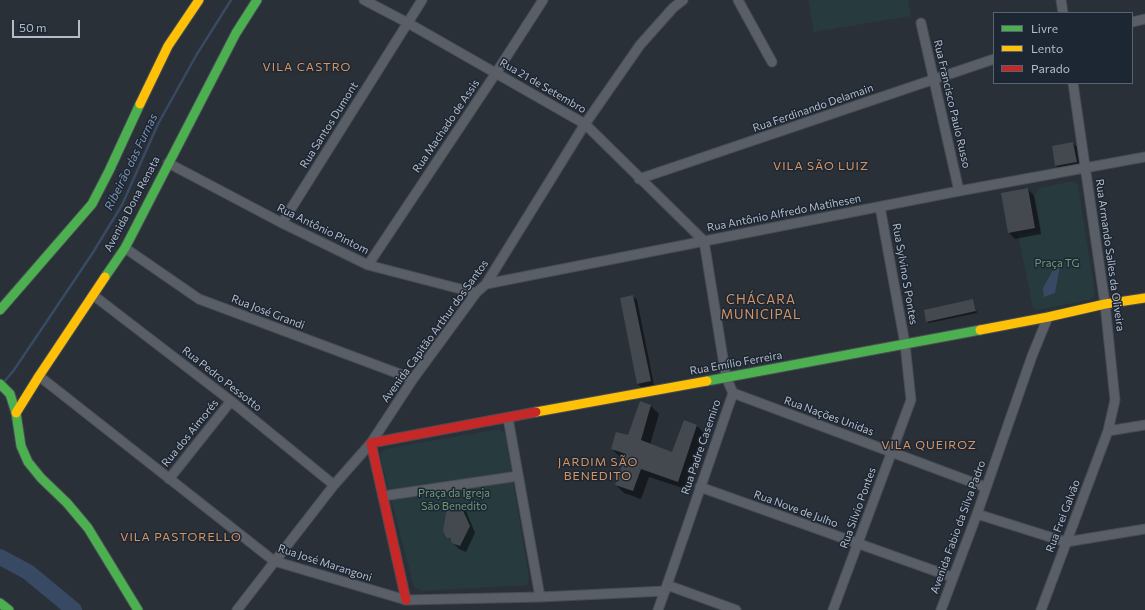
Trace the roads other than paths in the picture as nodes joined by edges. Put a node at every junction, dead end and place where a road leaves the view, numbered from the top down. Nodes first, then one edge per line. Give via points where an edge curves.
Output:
1 (199, 0) edge
2 (257, 0) edge
3 (364, 0) edge
4 (422, 0) edge
5 (543, 0) edge
6 (683, 0) edge
7 (738, 0) edge
8 (1061, 0) edge
9 (672, 4) edge
10 (1063, 12) edge
11 (1145, 19) edge
12 (1133, 22) edge
13 (408, 23) junction
14 (921, 23) dead end
15 (993, 59) edge
16 (772, 62) dead end
17 (496, 73) junction
18 (934, 79) junction
19 (1073, 84) edge
20 (585, 124) junction
21 (1145, 157) edge
22 (168, 163) junction
23 (1086, 168) junction
24 (639, 179) junction
25 (958, 191) junction
26 (880, 207) junction
27 (282, 223) junction
28 (704, 241) junction
29 (125, 248) junction
30 (368, 265) junction
31 (486, 284) junction
32 (476, 293) junction
33 (93, 295) junction
34 (1145, 298) edge
35 (1105, 304) junction
36 (0, 310) edge
37 (1048, 317) junction
38 (905, 344) junction
39 (39, 376) junction
40 (726, 377) junction
41 (413, 379) junction
42 (0, 384) edge
43 (733, 393) junction
44 (231, 401) junction
45 (16, 413) junction
46 (508, 418) junction
47 (1145, 425) edge
48 (1108, 431) junction
49 (371, 443) junction
50 (892, 452) junction
51 (518, 476) junction
52 (169, 479) junction
53 (334, 484) junction
54 (700, 487) junction
55 (985, 487) junction
56 (383, 496) junction
57 (977, 514) junction
58 (1145, 529) edge
59 (1066, 542) junction
60 (858, 544) junction
61 (274, 562) junction
62 (952, 577) junction
63 (666, 588) junction
64 (540, 597) junction
65 (406, 600) junction
66 (0, 603) edge
67 (10, 610) edge
68 (138, 610) edge
69 (237, 610) edge
70 (658, 610) edge
71 (736, 610) edge
72 (833, 610) edge
73 (941, 610) edge
74 (1041, 610) edge

1 - 36 main road via 168,46 92,204
2 - 22 main road, Avenida Dona Renata via 236,32
3 - 13 street, Rua 21 de Setembro
4 - 13 street, Rua Santos Dumont
5 - 17 street, Rua Machado de Assis
6 - 9 street, Avenida Capitão Arthur dos Santos
7 - 16 street
8 - 10 street
9 - 20 street, Avenida Capitão Arthur dos Santos
11 - 12 street
13 - 17 street, Rua 21 de Setembro
13 - 27 street, Rua Santos Dumont
14 - 18 street, Rua Francisco Paulo Russo
15 - 18 street, Rua Ferdinando Delamain
17 - 20 street, Rua 21 de Setembro
17 - 30 street, Rua Machado de Assis
18 - 24 street, Rua Ferdinando Delamain
18 - 25 street, Rua Francisco Paulo Russo
19 - 23 street, Rua Armando Salles da Oliveira
20 - 24 street, Rua 21 de Setembro
20 - 31 street, Avenida Capitão Arthur dos Santos
21 - 23 street, Rua Antônio Alfredo Matihesen
22 - 27 street, Rua Antônio Pintom
22 - 29 main road, Avenida Dona Renata
23 - 25 street, Rua Antônio Alfredo Matihesen
23 - 35 street, Rua Armando Salles da Oliveira
24 - 28 street, Rua 21 de Setembro
25 - 26 street, Rua Antônio Alfredo Matihesen
26 - 28 street, Rua Antônio Alfredo Matihesen
26 - 38 street, Rua Sylvino S Pontes
27 - 30 street, Rua Antônio Pintom
28 - 31 street, Rua Antônio Alfredo Matihesen
28 - 40 street, Rua Padre Casemiro
29 - 33 main road, Avenida Dona Renata
29 - 41 street, Rua José Grandi via 199,299
30 - 32 street, Rua Antônio Pintom
31 - 32 street, Avenida Capitão Arthur dos Santos
32 - 41 street, Avenida Capitão Arthur dos Santos
33 - 39 main road, Avenida Dona Renata
33 - 44 street, Rua Pedro Pessotto
34 - 35 main road, Rua Emílio Ferreira
35 - 37 main road, Rua Emílio Ferreira
35 - 48 street, Rua Armando Salles da Oliveira via 1115,400
37 - 38 main road, Rua Emílio Ferreira
37 - 55 street, Avenida Fabio da Silva Padro
38 - 40 main road, Rua Emílio Ferreira
38 - 50 street, Rua Silvio Pontes via 911,400
39 - 45 main road, Avenida Dona Renata
39 - 52 street, Rua José Marangoni
40 - 43 street, Rua Padre Casemiro
40 - 46 main road, Rua Emílio Ferreira
41 - 49 street, Avenida Capitão Arthur dos Santos
42 - 45 main road via 10,394
43 - 50 street, Rua Nações Unidas
43 - 54 street, Rua Padre Casemiro
44 - 52 street, Rua dos Aimorés
44 - 53 street, Rua Pedro Pessotto
45 - 68 main road via 20,446 28,462 88,528
46 - 49 main road, Rua Emílio Ferreira
46 - 51 street
47 - 48 street
48 - 59 street, Rua Frei Galvão
49 - 53 street, Avenida Capitão Arthur dos Santos
49 - 56 main road
50 - 55 street, Rua Nações Unidas
50 - 60 street, Rua Silvio Pontes
51 - 56 street
51 - 64 street
52 - 61 street, Rua José Marangoni
53 - 61 street, Avenida Capitão Arthur dos Santos
54 - 60 street, Rua Nove de Julho
54 - 63 street, Rua Padre Casemiro
55 - 57 street, Avenida Fabio da Silva Padro
56 - 65 main road
57 - 59 street
57 - 62 street, Avenida Fabio da Silva Padro
58 - 59 street
59 - 74 street, Rua Frei Galvão
60 - 62 street, Rua Nove de Julho
60 - 72 street, Rua Silvio Pontes
61 - 65 street, Rua José Marangoni
61 - 69 street, Avenida Capitão Arthur dos Santos
62 - 73 street, Avenida Fabio da Silva Padro
63 - 64 street, Rua José Marangoni
63 - 70 street, Rua Padre Casemiro
63 - 71 street
64 - 65 street, Rua José Marangoni
66 - 67 main road

